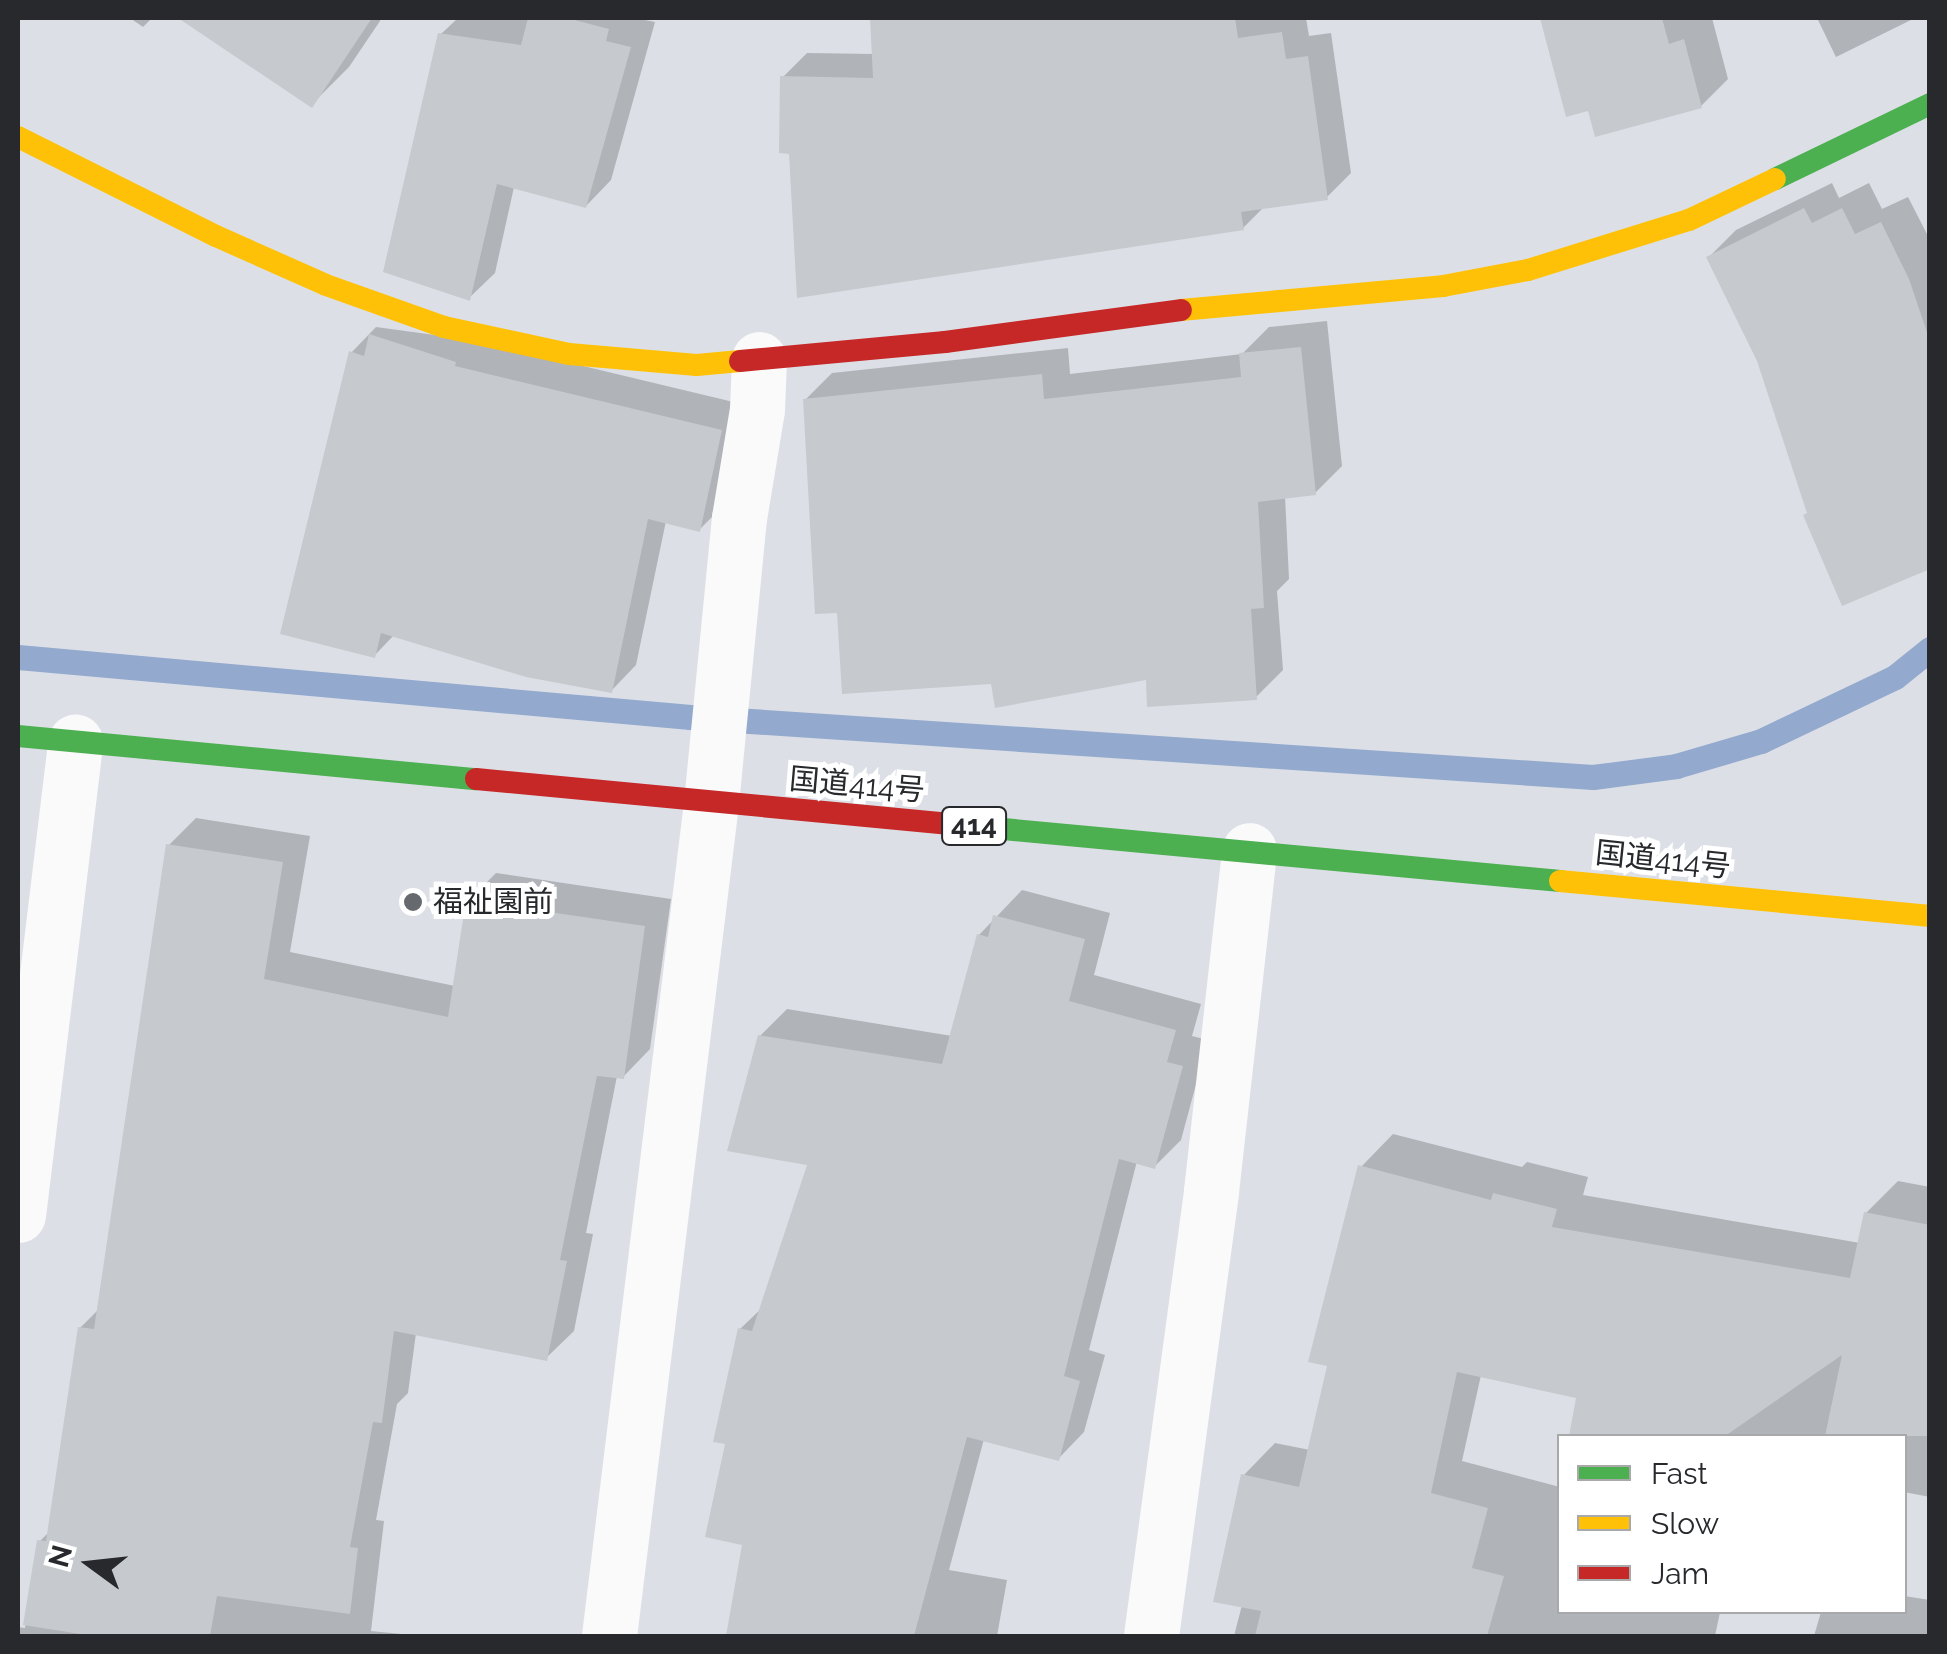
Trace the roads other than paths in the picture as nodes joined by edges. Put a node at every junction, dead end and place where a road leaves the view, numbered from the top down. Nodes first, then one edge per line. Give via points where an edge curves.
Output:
1 (1930, 104) edge
2 (18, 137) edge
3 (760, 359) junction
4 (18, 736) edge
5 (75, 741) junction
6 (712, 786) junction
7 (1249, 850) junction
8 (1930, 916) edge
9 (18, 1215) edge
10 (608, 1636) edge
11 (1151, 1636) edge

1 - 3 main road via 1689,220 1528,270 1442,286
2 - 3 main road via 247,250 444,327 568,354 697,365
3 - 6 street
4 - 5 main road, 国道414号 / 414
5 - 6 main road, 国道414号 / 414
5 - 9 street
6 - 7 main road, 国道414号 / 414
6 - 10 street
7 - 8 main road, 国道414号 / 414
7 - 11 street

